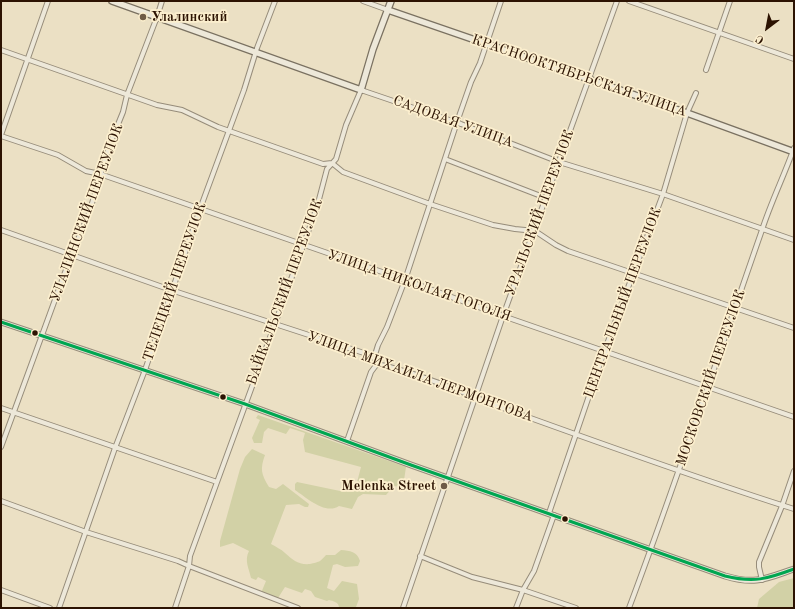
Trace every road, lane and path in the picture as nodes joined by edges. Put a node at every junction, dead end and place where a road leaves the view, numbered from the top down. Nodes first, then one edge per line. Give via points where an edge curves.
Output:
1 (48, 1) edge
2 (112, 1) edge
3 (162, 1) edge
4 (275, 1) edge
5 (363, 1) edge
6 (391, 1) edge
7 (501, 1) edge
8 (617, 1) edge
9 (629, 1) edge
10 (730, 1) edge
11 (388, 10) junction
12 (157, 17) junction
13 (719, 33) junction
14 (486, 44) junction
15 (1, 50) edge
16 (256, 53) junction
17 (794, 59) edge
18 (28, 60) junction
19 (706, 70) dead end
20 (589, 79) junction
21 (361, 90) junction
22 (696, 93) dead end
23 (127, 95) junction
24 (687, 114) junction
25 (457, 122) junction
26 (229, 131) junction
27 (1, 136) edge
28 (794, 151) edge
29 (445, 159) junction
30 (559, 162) junction
31 (332, 163) junction
32 (100, 174) junction
33 (663, 194) junction
34 (546, 198) junction
35 (430, 204) junction
36 (200, 209) junction
37 (762, 228) junction
38 (1, 230) edge
39 (534, 230) junction
40 (794, 240) edge
41 (303, 245) junction
42 (72, 255) junction
43 (634, 273) junction
44 (405, 280) junction
45 (171, 290) junction
46 (735, 307) junction
47 (503, 316) junction
48 (1, 322) edge
49 (274, 324) junction
50 (794, 328) edge
51 (42, 336) junction
52 (604, 352) junction
53 (374, 358) junction
54 (377, 364) junction
55 (145, 370) junction
56 (709, 388) junction
57 (476, 398) junction
58 (245, 404) junction
59 (1, 408) edge
60 (13, 413) junction
61 (794, 418) edge
62 (576, 434) junction
63 (347, 441) junction
64 (1, 447) edge
65 (115, 448) junction
66 (679, 471) junction
67 (794, 471) edge
68 (448, 478) junction
69 (217, 482) junction
70 (1, 501) edge
71 (782, 506) junction
72 (794, 509) edge
73 (552, 514) junction
74 (86, 532) junction
75 (651, 550) junction
76 (420, 556) junction
77 (189, 566) junction
78 (794, 570) edge
79 (762, 580) junction
80 (1, 590) edge
81 (523, 590) junction
82 (290, 607) edge
83 (50, 608) edge
84 (59, 608) edge
85 (175, 608) edge
86 (298, 608) edge
87 (402, 608) edge
88 (516, 608) edge
89 (576, 608) edge
90 (629, 608) edge

1 - 18 street
2 - 12 main road, САДОВАЯ УЛИЦА
3 - 12 street, УЛАЛИНСКИЙ ПЕРЕУЛОК
4 - 16 street, ТЕЛЕЦКИЙ ПЕРЕУЛОК
5 - 11 street, КРАСНООКТЯБРЬСКАЯ УЛИЦА
6 - 11 main road, БАЙКАЛЬСКИЙ ПЕРЕУЛОК
7 - 14 street
8 - 20 street, УРАЛЬСКИЙ ПЕРЕУЛОК
9 - 13 street
10 - 13 street
11 - 14 main road, КРАСНООКТЯБРЬСКАЯ УЛИЦА
11 - 21 main road, БАЙКАЛЬСКИЙ ПЕРЕУЛОК
12 - 16 main road, САДОВАЯ УЛИЦА
12 - 23 street, УЛАЛИНСКИЙ ПЕРЕУЛОК
13 - 17 street
13 - 19 street
14 - 20 main road, КРАСНООКТЯБРЬСКАЯ УЛИЦА
14 - 25 street
15 - 18 street
16 - 21 main road, САДОВАЯ УЛИЦА
16 - 26 street, ТЕЛЕЦКИЙ ПЕРЕУЛОК
18 - 23 street
18 - 27 street
20 - 24 main road, КРАСНООКТЯБРЬСКАЯ УЛИЦА
20 - 30 street, УРАЛЬСКИЙ ПЕРЕУЛОК
21 - 25 street, САДОВАЯ УЛИЦА
21 - 31 street, БАЙКАЛЬСКИЙ ПЕРЕУЛОК via 346,125 336,159
22 - 24 street, ЦЕНТРАЛЬНЫЙ ПЕРЕУЛОК
23 - 26 street via 182,110
23 - 32 street, УЛАЛИНСКИЙ ПЕРЕУЛОК
24 - 28 main road, КРАСНООКТЯБРЬСКАЯ УЛИЦА
24 - 33 street, ЦЕНТРАЛЬНЫЙ ПЕРЕУЛОК
25 - 29 street
25 - 30 street, САДОВАЯ УЛИЦА
26 - 31 street via 323,164
26 - 36 street, ТЕЛЕЦКИЙ ПЕРЕУЛОК
27 - 32 street, УЛИЦА НИКОЛАЯ ГОГОЛЯ via 58,155 86,171
28 - 37 street, МОСКОВСКИЙ ПЕРЕУЛОК
29 - 34 street
29 - 35 street
30 - 33 street, САДОВАЯ УЛИЦА
30 - 34 street, УРАЛЬСКИЙ ПЕРЕУЛОК
31 - 35 street via 343,172
31 - 41 street, БАЙКАЛЬСКИЙ ПЕРЕУЛОК via 327,169
32 - 36 street, УЛИЦА НИКОЛАЯ ГОГОЛЯ
32 - 42 street, УЛАЛИНСКИЙ ПЕРЕУЛОК via 89,213
33 - 37 street, САДОВАЯ УЛИЦА
33 - 43 street, ЦЕНТРАЛЬНЫЙ ПЕРЕУЛОК
34 - 39 street, УРАЛЬСКИЙ ПЕРЕУЛОК
35 - 39 street via 493,225
35 - 44 street
36 - 41 street, УЛИЦА НИКОЛАЯ ГОГОЛЯ
36 - 45 street, ТЕЛЕЦКИЙ ПЕРЕУЛОК
37 - 40 street, САДОВАЯ УЛИЦА
37 - 46 street, МОСКОВСКИЙ ПЕРЕУЛОК
38 - 42 street, УЛИЦА МИХАИЛА ЛЕРМОНТОВА
39 - 43 street via 562,248
39 - 47 street, УРАЛЬСКИЙ ПЕРЕУЛОК
41 - 44 street, УЛИЦА НИКОЛАЯ ГОГОЛЯ
41 - 49 street, БАЙКАЛЬСКИЙ ПЕРЕУЛОК
42 - 45 street, УЛИЦА МИХАИЛА ЛЕРМОНТОВА
42 - 51 street, УЛАЛИНСКИЙ ПЕРЕУЛОК
43 - 46 street
43 - 52 street, ЦЕНТРАЛЬНЫЙ ПЕРЕУЛОК
44 - 47 street, УЛИЦА НИКОЛАЯ ГОГОЛЯ
44 - 53 street
45 - 49 street, УЛИЦА МИХАИЛА ЛЕРМОНТОВА
45 - 55 street, ТЕЛЕЦКИЙ ПЕРЕУЛОК
46 - 50 street
46 - 56 street, МОСКОВСКИЙ ПЕРЕУЛОК
47 - 52 street, УЛИЦА НИКОЛАЯ ГОГОЛЯ
47 - 57 street, УРАЛЬСКИЙ ПЕРЕУЛОК
48 - 51 street
49 - 53 street, УЛИЦА МИХАИЛА ЛЕРМОНТОВА
49 - 58 street, БАЙКАЛЬСКИЙ ПЕРЕУЛОК
51 - 55 street
51 - 60 street, УЛАЛИНСКИЙ ПЕРЕУЛОК
52 - 56 street, УЛИЦА НИКОЛАЯ ГОГОЛЯ
52 - 62 street, ЦЕНТРАЛЬНЫЙ ПЕРЕУЛОК
53 - 54 street, УЛИЦА МИХАИЛА ЛЕРМОНТОВА
54 - 57 street, УЛИЦА МИХАИЛА ЛЕРМОНТОВА via 414,374
54 - 63 street
55 - 58 street
55 - 65 street, ТЕЛЕЦКИЙ ПЕРЕУЛОК
56 - 61 street, УЛИЦА НИКОЛАЯ ГОГОЛЯ
56 - 66 street, МОСКОВСКИЙ ПЕРЕУЛОК
57 - 62 street, УЛИЦА МИХАИЛА ЛЕРМОНТОВА
57 - 68 street, УРАЛЬСКИЙ ПЕРЕУЛОК
58 - 63 street
58 - 69 street, БАЙКАЛЬСКИЙ ПЕРЕУЛОК
59 - 60 street
60 - 64 street, УЛАЛИНСКИЙ ПЕРЕУЛОК
60 - 65 street
62 - 66 street, УЛИЦА МИХАИЛА ЛЕРМОНТОВА
62 - 73 street, ЦЕНТРАЛЬНЫЙ ПЕРЕУЛОК
63 - 68 street
65 - 69 street
65 - 74 street, ТЕЛЕЦКИЙ ПЕРЕУЛОК
66 - 71 street, УЛИЦА МИХАИЛА ЛЕРМОНТОВА
66 - 75 street, МОСКОВСКИЙ ПЕРЕУЛОК
67 - 71 street
68 - 73 street
68 - 76 street, УРАЛЬСКИЙ ПЕРЕУЛОК
69 - 77 street, БАЙКАЛЬСКИЙ ПЕРЕУЛОК via 190,556
70 - 74 street
71 - 72 street, УЛИЦА МИХАИЛА ЛЕРМОНТОВА
71 - 79 street via 759,562
73 - 75 street
73 - 81 street, ЦЕНТРАЛЬНЫЙ ПЕРЕУЛОК via 534,571
74 - 77 street
74 - 84 street, ТЕЛЕЦКИЙ ПЕРЕУЛОК
75 - 79 street via 739,580
75 - 90 street, МОСКОВСКИЙ ПЕРЕУЛОК
76 - 81 street via 472,577
76 - 87 street, УРАЛЬСКИЙ ПЕРЕУЛОК
77 - 82 street
77 - 85 street, БАЙКАЛЬСКИЙ ПЕРЕУЛОК
78 - 79 street
80 - 83 street
81 - 88 street, ЦЕНТРАЛЬНЫЙ ПЕРЕУЛОК
81 - 89 street
82 - 86 street

